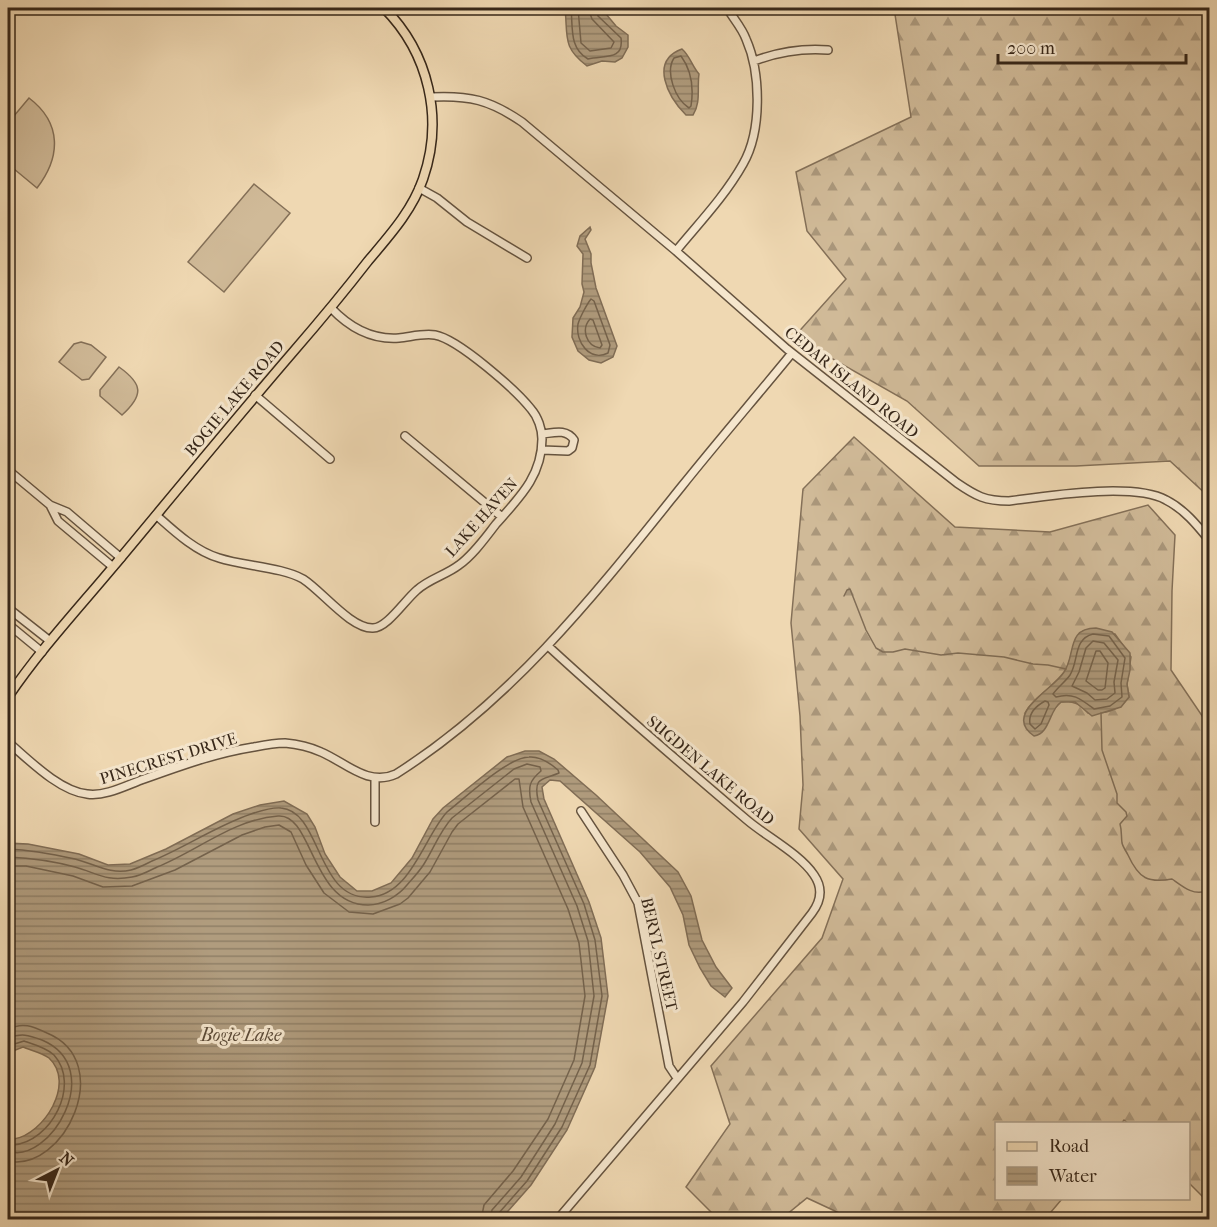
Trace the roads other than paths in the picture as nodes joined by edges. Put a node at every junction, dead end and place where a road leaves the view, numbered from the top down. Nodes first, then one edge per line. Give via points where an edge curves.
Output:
1 (384, 8) edge
2 (727, 8) edge
3 (828, 50) dead end
4 (754, 61) junction
5 (430, 97) junction
6 (419, 188) junction
7 (676, 251) junction
8 (527, 258) dead end
9 (331, 308) junction
10 (792, 353) junction
11 (255, 395) junction
12 (542, 434) junction
13 (405, 436) dead end
14 (542, 450) junction
15 (330, 459) dead end
16 (8, 470) edge
17 (50, 505) junction
18 (156, 515) junction
19 (502, 518) junction
20 (1209, 541) edge
21 (121, 558) junction
22 (113, 567) junction
23 (9, 612) edge
24 (8, 624) edge
25 (50, 641) junction
26 (548, 646) junction
27 (42, 652) junction
28 (8, 697) edge
29 (8, 742) edge
30 (375, 778) junction
31 (581, 812) dead end
32 (375, 822) dead end
33 (677, 1078) junction
34 (557, 1220) edge

1 - 5 main road, BOGIE LAKE ROAD via 415,49
2 - 4 street via 746,37
3 - 4 street via 805,48
4 - 7 street via 755,131 744,163
5 - 6 main road, BOGIE LAKE ROAD via 431,146
5 - 7 street, CEDAR ISLAND ROAD via 462,97 503,109
6 - 8 street
6 - 9 main road, BOGIE LAKE ROAD via 397,226
7 - 10 street, CEDAR ISLAND ROAD
9 - 11 main road, BOGIE LAKE ROAD
9 - 12 street, LAKE HAVEN via 353,327 376,337 435,335 450,340 532,410
10 - 20 street, CEDAR ISLAND ROAD via 977,496 1009,501 1120,490 1147,492 1182,510
10 - 26 street
11 - 15 street
11 - 18 main road, BOGIE LAKE ROAD
12 - 14 street, LAKE HAVEN
12 - 14 street via 565,432 574,440 568,451
13 - 19 street
14 - 19 street, LAKE HAVEN via 531,483
16 - 17 street
17 - 21 street via 67,512
17 - 22 street via 58,521
18 - 19 street, LAKE HAVEN via 210,555 301,578 361,626 375,628 384,624 418,589 459,564
18 - 21 main road, BOGIE LAKE ROAD
21 - 22 main road, BOGIE LAKE ROAD
22 - 25 main road, BOGIE LAKE ROAD
23 - 25 street
24 - 27 street
25 - 27 main road, BOGIE LAKE ROAD
26 - 30 street via 483,709 413,763 387,778
26 - 33 street, SUGDEN LAKE ROAD via 747,820 808,867 820,885 820,897 812,913
27 - 28 main road, BOGIE LAKE ROAD
29 - 30 street, PINECREST DRIVE via 54,779 87,795 231,751 284,743 315,749
30 - 32 street
31 - 33 street, BERYL STREET via 638,903 669,1066
33 - 34 street, SUGDEN LAKE ROAD

